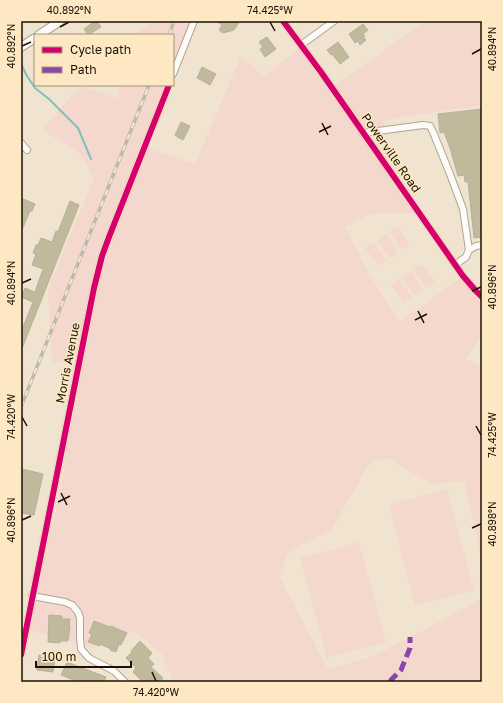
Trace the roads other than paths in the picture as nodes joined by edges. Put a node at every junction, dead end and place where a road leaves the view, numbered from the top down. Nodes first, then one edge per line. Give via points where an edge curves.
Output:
1 (60, 21) edge
2 (194, 21) edge
3 (283, 21) edge
4 (334, 21) edge
5 (40, 34) edge
6 (34, 39) edge
7 (301, 45) junction
8 (21, 47) edge
9 (174, 71) edge
10 (169, 86) edge
11 (363, 133) junction
12 (21, 142) edge
13 (27, 150) dead end
14 (482, 245) edge
15 (469, 250) junction
16 (455, 265) junction
17 (482, 297) edge
18 (32, 596) junction
19 (21, 655) edge
20 (125, 682) edge

1 - 5 street
2 - 9 street
3 - 7 street, Powerville Road
4 - 7 street
6 - 8 street
7 - 11 street, Powerville Road
10 - 18 street, Morris Avenue via 102,256
11 - 15 street via 430,126 463,209
11 - 16 street, Powerville Road
12 - 13 street
14 - 15 street
15 - 16 street via 466,257
16 - 17 street, Powerville Road
18 - 19 street, Morris Avenue
18 - 20 street via 65,602 72,606 79,615 80,643 86,654

